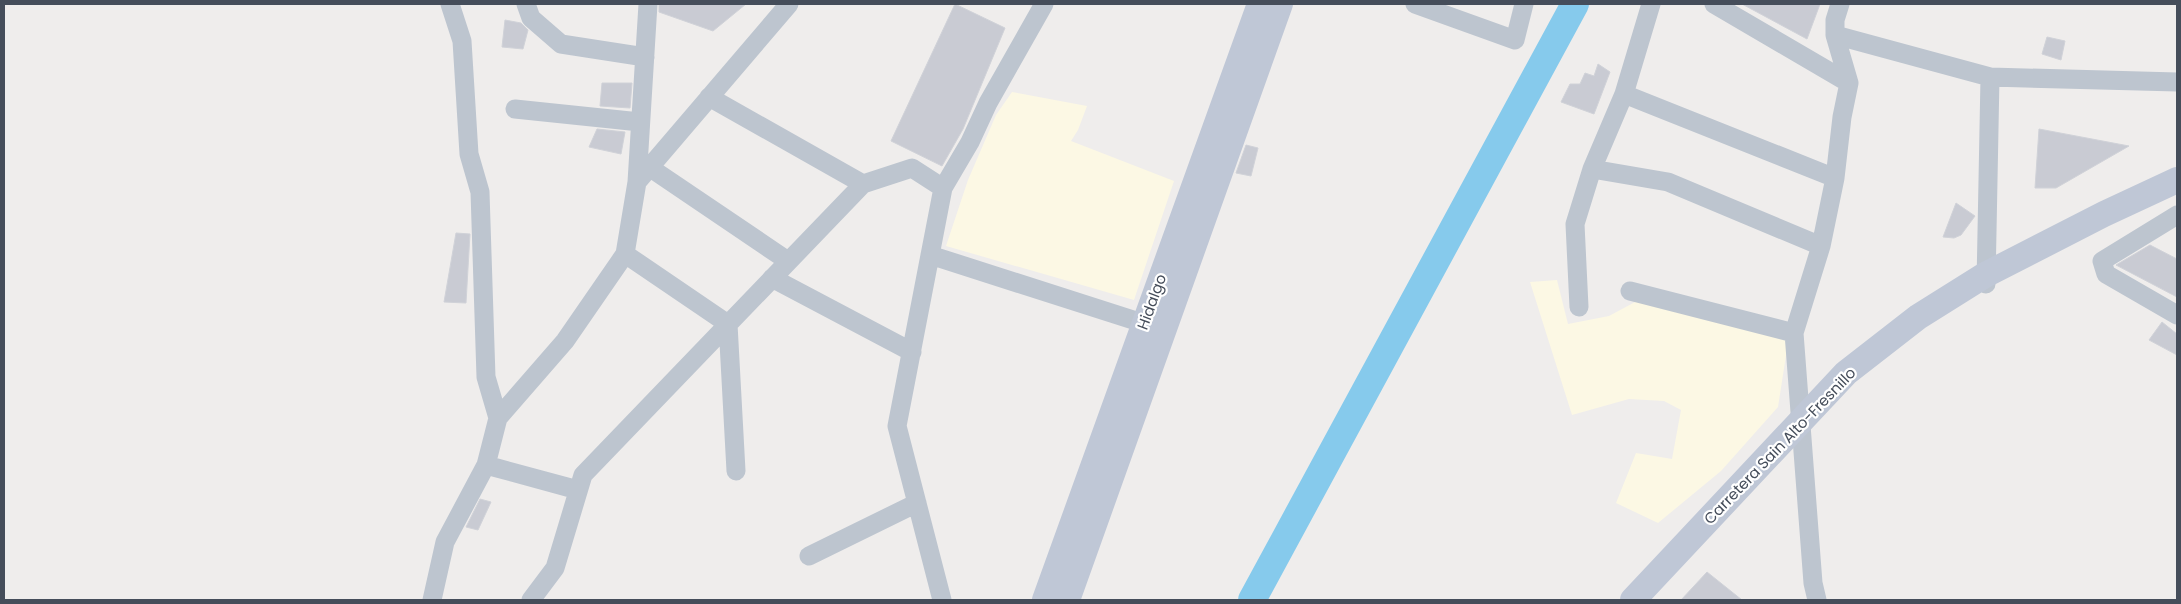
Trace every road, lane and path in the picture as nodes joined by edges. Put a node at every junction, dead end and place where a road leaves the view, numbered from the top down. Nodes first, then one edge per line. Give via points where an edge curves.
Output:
1 (450, 4) edge
2 (526, 4) edge
3 (648, 4) edge
4 (789, 4) edge
5 (1044, 4) edge
6 (1260, 4) edge
7 (1280, 4) edge
8 (1414, 4) edge
9 (1524, 4) edge
10 (1652, 4) edge
11 (1714, 4) edge
12 (1840, 4) edge
13 (1835, 35) junction
14 (645, 57) junction
15 (1990, 77) junction
16 (1849, 82) junction
17 (2177, 82) edge
18 (1624, 94) junction
19 (709, 97) junction
20 (515, 109) dead end
21 (640, 122) junction
22 (649, 167) junction
23 (1592, 169) junction
24 (1835, 178) junction
25 (637, 182) junction
26 (863, 184) junction
27 (943, 188) junction
28 (2175, 193) edge
29 (1821, 246) junction
30 (625, 254) junction
31 (930, 255) junction
32 (788, 261) junction
33 (772, 278) junction
34 (1986, 280) junction
35 (1630, 291) dead end
36 (1579, 307) dead end
37 (2177, 315) edge
38 (728, 324) junction
39 (1154, 327) junction
40 (1794, 333) junction
41 (912, 352) junction
42 (498, 418) junction
43 (1800, 427) junction
44 (486, 465) junction
45 (736, 472) dead end
46 (578, 490) junction
47 (917, 503) junction
48 (809, 556) dead end
49 (432, 600) edge
50 (531, 600) edge
51 (942, 600) edge
52 (1046, 600) edge
53 (1067, 600) edge
54 (1633, 600) edge
55 (1642, 600) edge
56 (1817, 600) edge

1 - 42 street via 462,41 469,154 480,192 486,377
2 - 14 street via 531,18 560,44
3 - 14 street
4 - 19 street
5 - 27 street
6 - 39 main road, Hidalgo
7 - 39 main road, Hidalgo
8 - 9 street via 1515,40
10 - 18 street
11 - 16 street
12 - 13 street
13 - 15 street
13 - 16 street
14 - 21 street
15 - 17 street
15 - 34 street
16 - 24 street
18 - 23 street
18 - 24 street
19 - 22 street
19 - 26 street
20 - 21 street
21 - 25 street
22 - 25 street
22 - 32 street
23 - 29 street via 1668,182
23 - 36 street via 1575,224
24 - 29 street
25 - 30 street
26 - 27 street via 912,168
26 - 32 street
27 - 31 street
28 - 34 main road
28 - 37 street via 2102,261 2106,274
29 - 40 street
30 - 38 street
30 - 42 street via 565,341
31 - 39 street
31 - 41 street
32 - 33 street
33 - 38 street
33 - 41 street
34 - 43 main road via 1850,380
35 - 40 street
38 - 45 street
38 - 46 street via 583,475
39 - 52 main road, Hidalgo
39 - 53 main road, Hidalgo
40 - 43 street
41 - 47 street via 897,426
42 - 44 street
43 - 54 main road, Carretera Sain Alto-Fresnillo
43 - 55 main road
43 - 56 street via 1812,583
44 - 46 street
44 - 49 street via 445,542
46 - 50 street via 555,568
47 - 48 street
47 - 51 street

